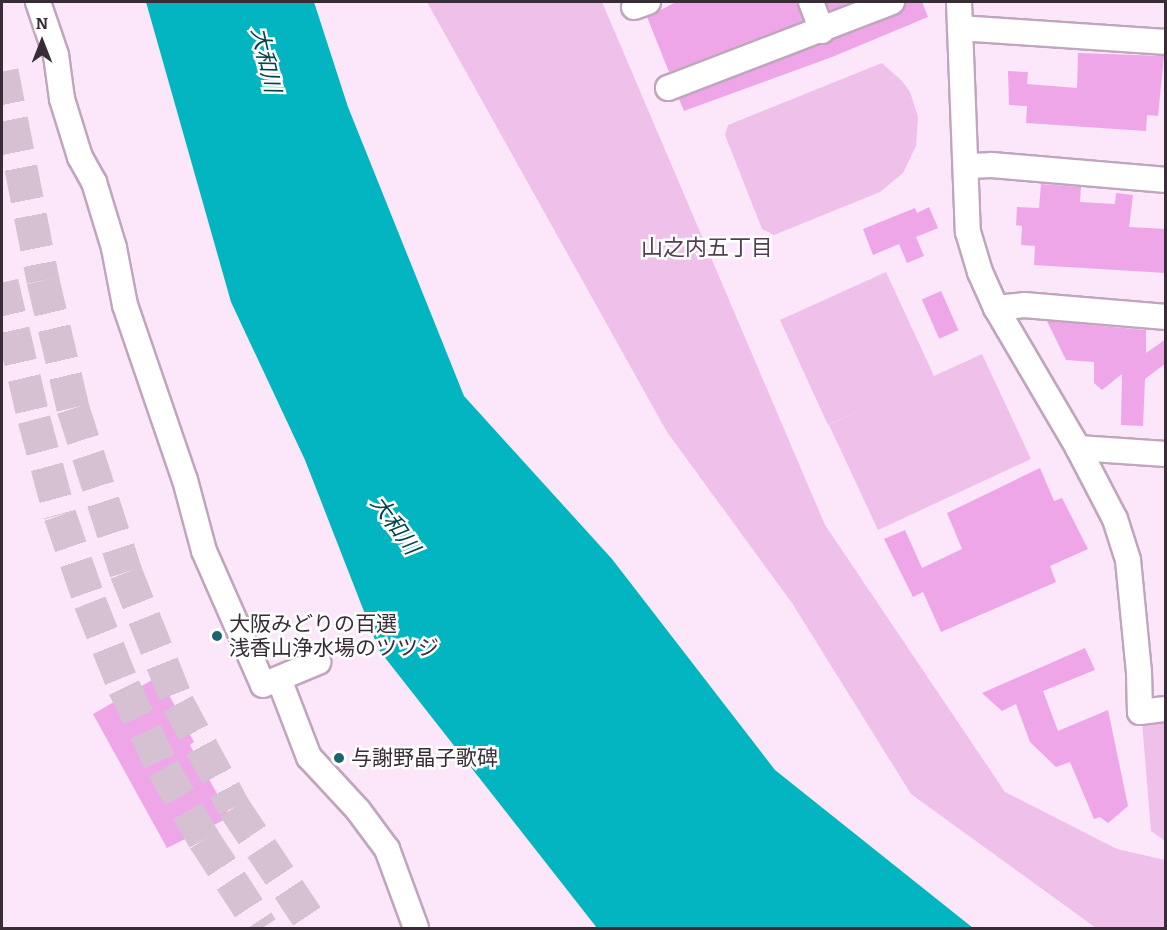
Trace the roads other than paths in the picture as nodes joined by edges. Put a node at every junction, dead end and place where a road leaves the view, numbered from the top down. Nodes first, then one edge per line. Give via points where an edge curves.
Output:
1 (38, 2) edge
2 (811, 2) edge
3 (892, 2) edge
4 (959, 2) edge
5 (960, 28) junction
6 (822, 31) junction
7 (1166, 42) edge
8 (668, 88) dead end
9 (967, 166) junction
10 (1166, 180) edge
11 (996, 308) junction
12 (1166, 317) edge
13 (1078, 448) junction
14 (1166, 454) edge
15 (318, 662) dead end
16 (279, 679) junction
17 (1166, 709) edge
18 (416, 928) edge

1 - 16 street via 56,55 62,99 80,157 94,182 114,248 125,305 185,480 204,551 263,686
2 - 6 street
3 - 6 street
4 - 5 street
5 - 7 street
5 - 9 street
6 - 8 street
9 - 10 street
9 - 11 street via 968,232
11 - 12 street via 1024,305
11 - 13 street
13 - 14 street
13 - 17 street via 1115,519 1128,560 1140,712
15 - 16 street
16 - 18 street via 309,757 358,810 387,849

